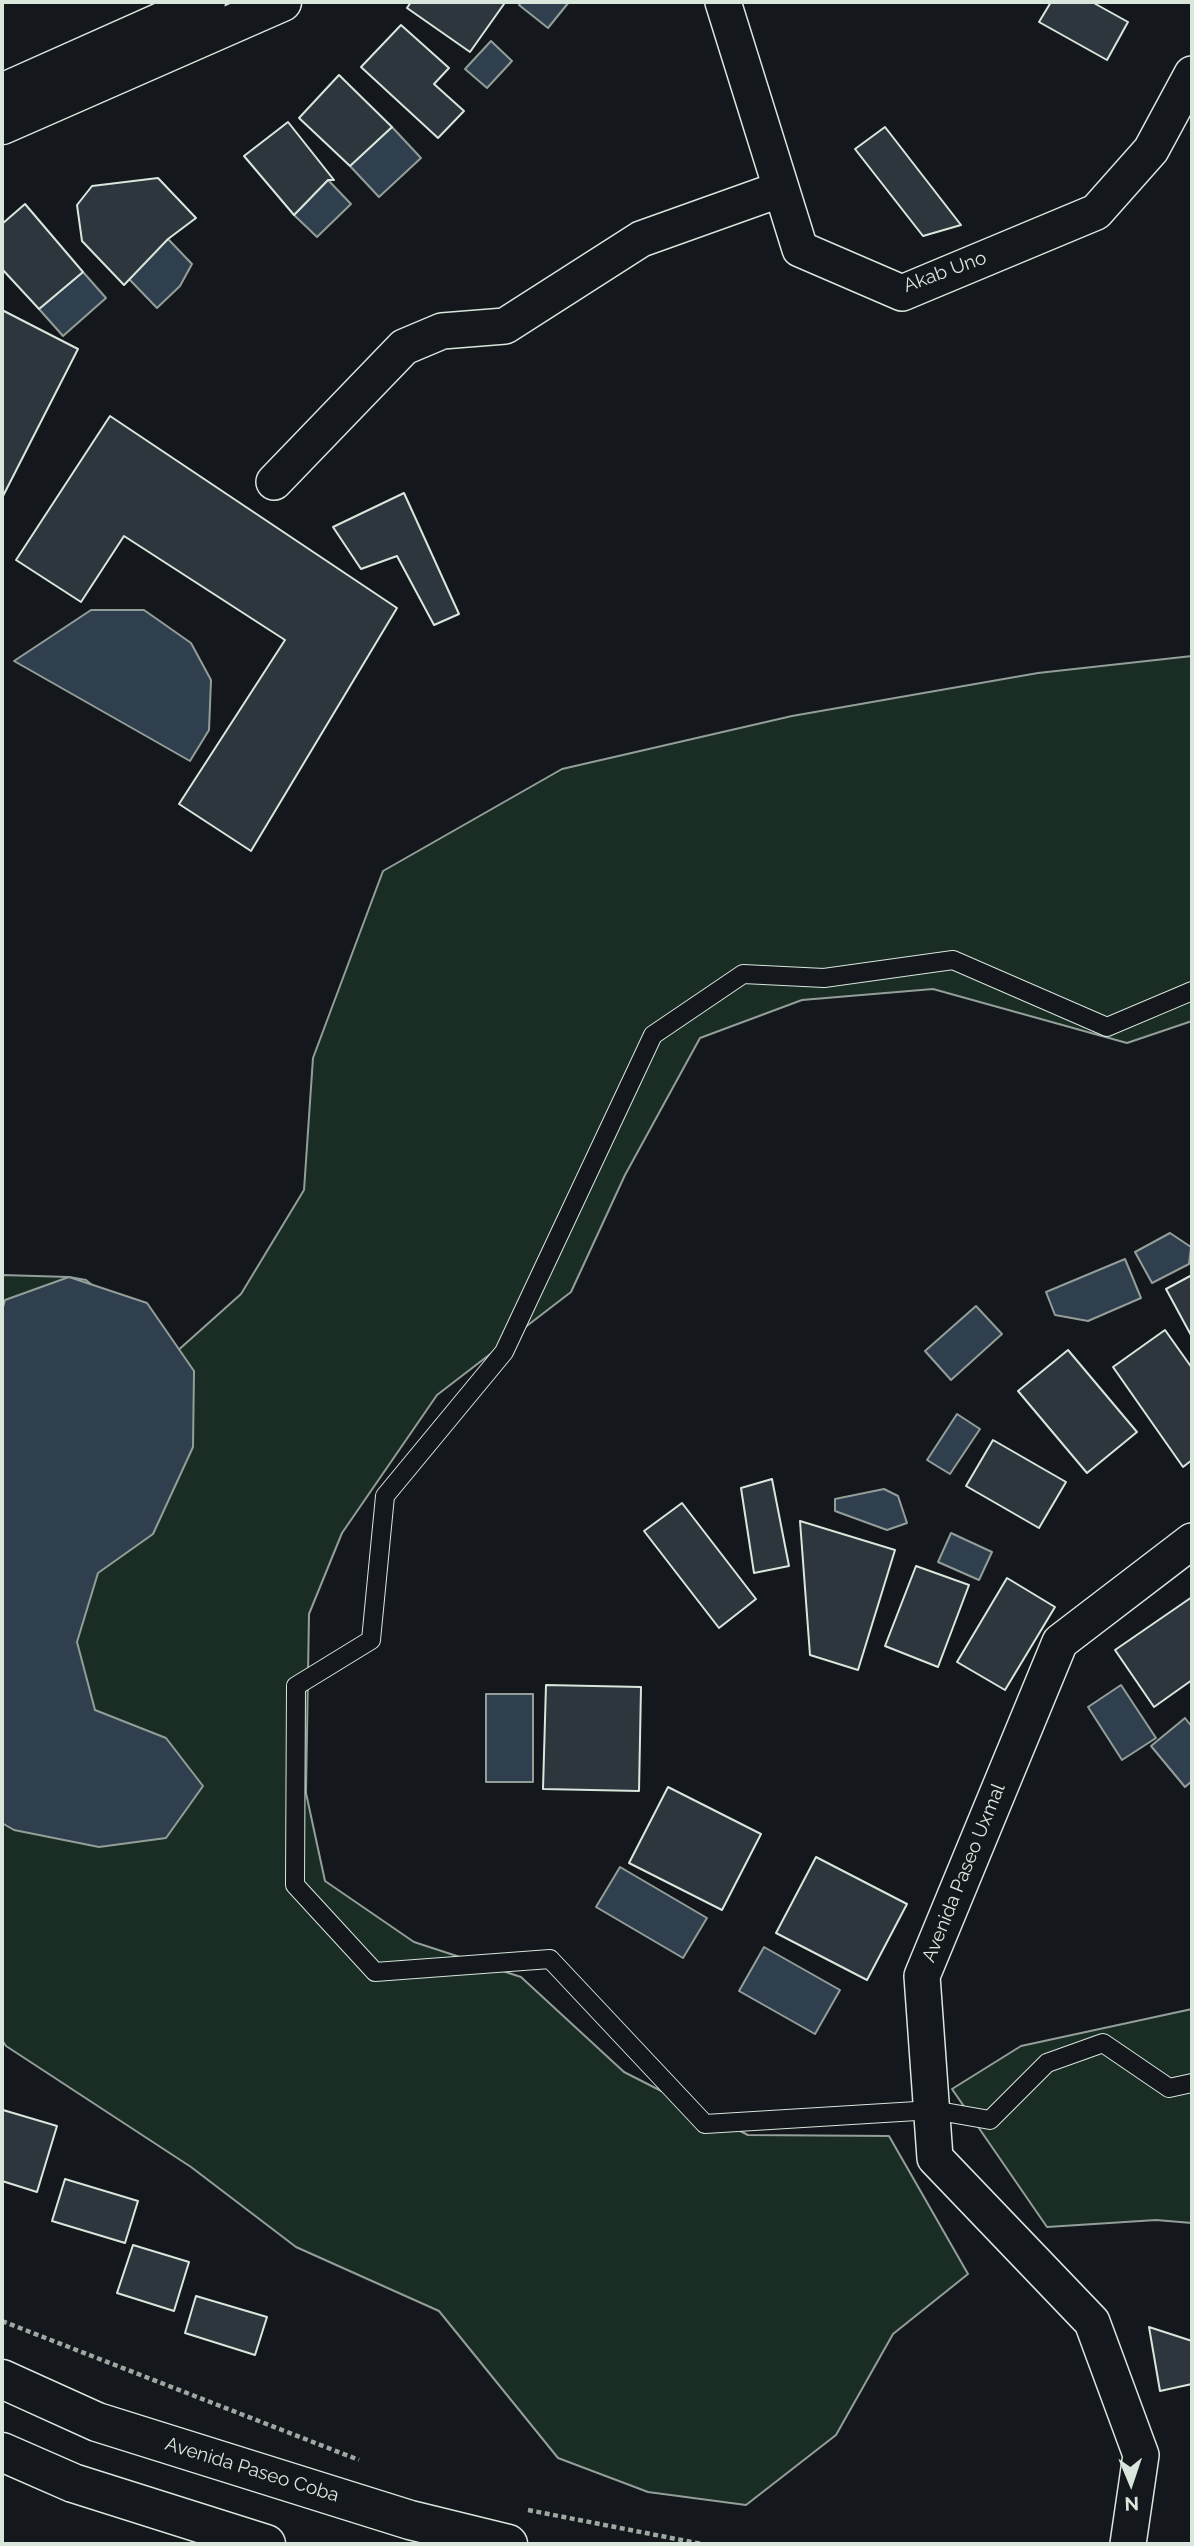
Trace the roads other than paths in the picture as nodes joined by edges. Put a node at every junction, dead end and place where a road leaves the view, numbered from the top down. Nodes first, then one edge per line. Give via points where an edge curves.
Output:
1 (206, 2) edge
2 (282, 2) edge
3 (723, 2) edge
4 (1192, 74) edge
5 (2, 93) edge
6 (2, 125) edge
7 (781, 189) junction
8 (274, 482) dead end
9 (1192, 991) edge
10 (1192, 1541) edge
11 (1192, 2083) edge
12 (933, 2110) junction
13 (2, 2379) edge
14 (2, 2452) edge
15 (266, 2544) edge
16 (508, 2544) edge
17 (1128, 2544) edge

1 - 5 main road
2 - 6 main road
3 - 7 street, Akab Uno
4 - 7 street, Akab Uno via 1151,150 1096,212 902,293 800,248
7 - 8 street via 641,239 505,326 442,331 404,347
9 - 12 lane via 1107,1027 953,960 824,978 743,974 653,1035 504,1352 385,1496 371,1640 296,1686 295,1885 375,1972 551,1959 705,2124
10 - 12 street, Avenida Paseo Uxmal via 1059,1642 922,1976
11 - 12 lane via 1169,2088 1103,2043 1047,2063 990,2120
12 - 17 street, Avenida Paseo Uxmal via 935,2158 1092,2322 1141,2455
13 - 16 main road, Avenida Paseo Coba via 97,2422 410,2520
14 - 15 main road via 73,2483

